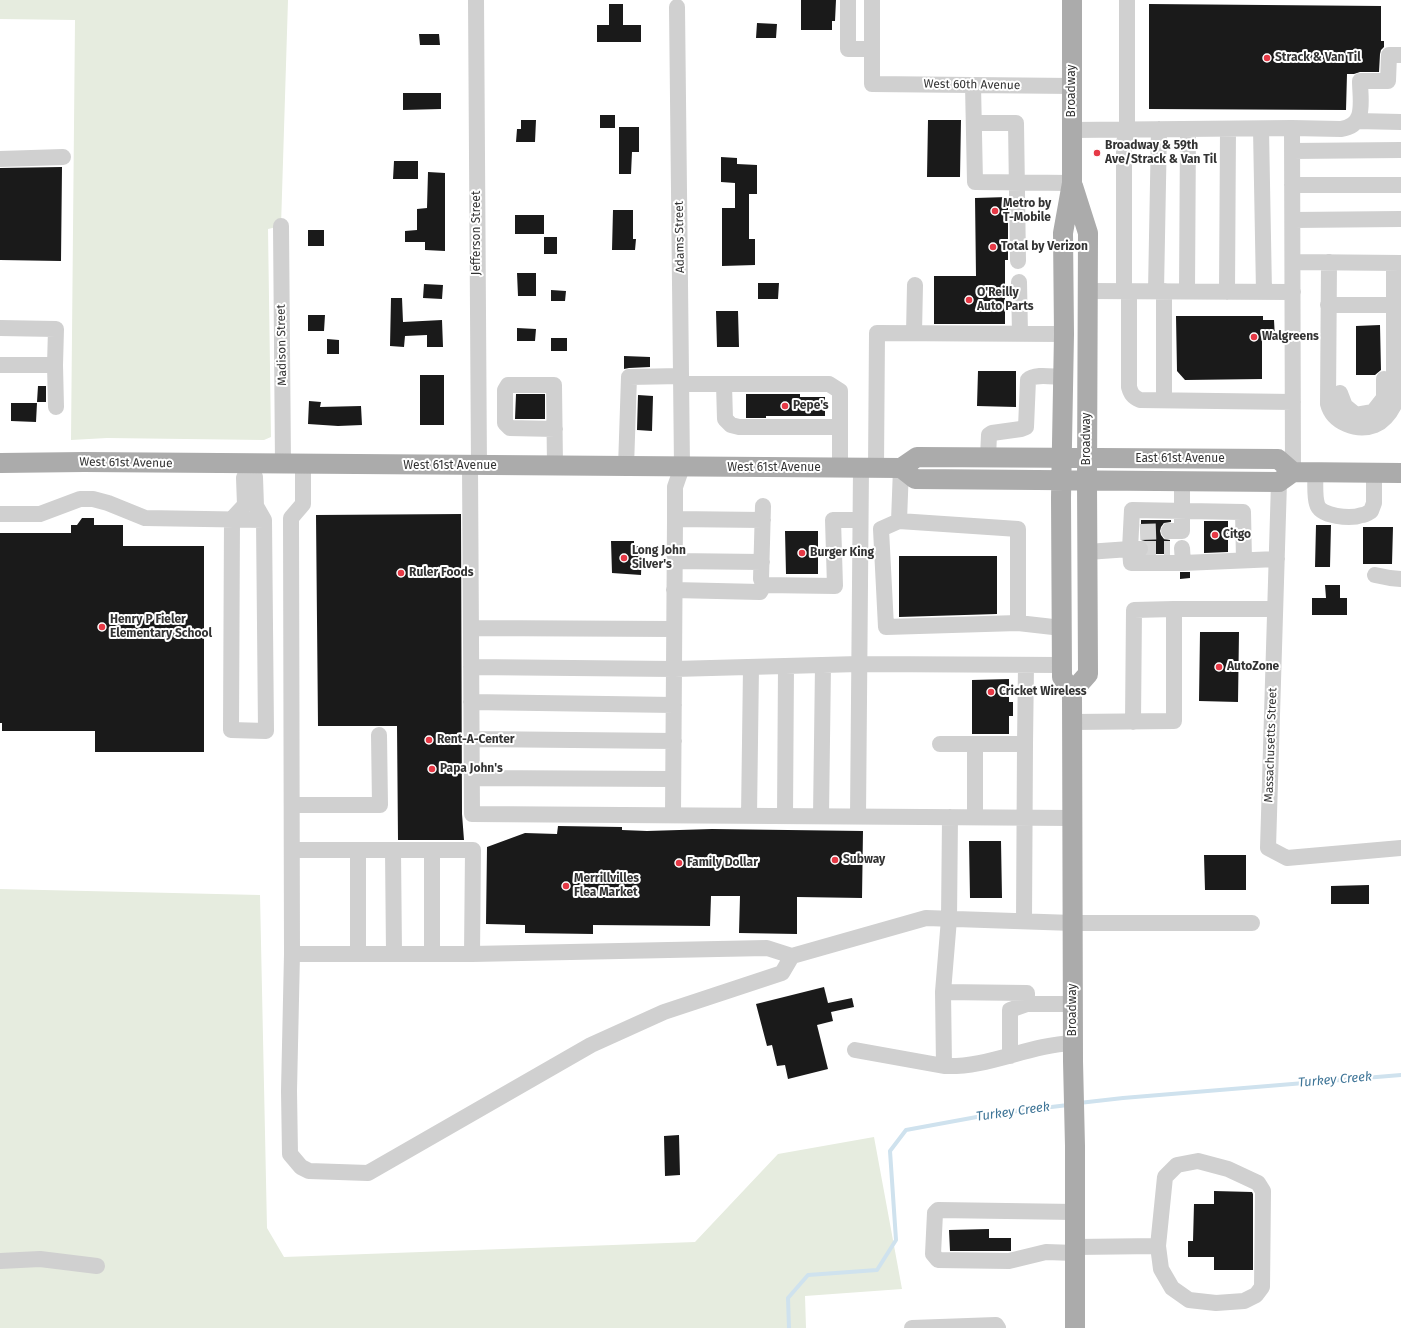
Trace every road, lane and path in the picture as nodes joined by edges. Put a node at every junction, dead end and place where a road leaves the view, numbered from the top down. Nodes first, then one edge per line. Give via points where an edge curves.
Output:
1 (476, 0) edge
2 (848, 0) edge
3 (872, 0) edge
4 (1072, 0) edge
5 (1128, 0) edge
6 (677, 7) dead end
7 (872, 49) junction
8 (1401, 55) edge
9 (973, 85) junction
10 (1072, 86) junction
11 (1357, 121) junction
12 (1401, 122) edge
13 (974, 123) junction
14 (1292, 128) junction
15 (1127, 129) junction
16 (1159, 129) junction
17 (1188, 129) junction
18 (1228, 129) junction
19 (1261, 129) junction
20 (1072, 130) junction
21 (1292, 150) junction
22 (1401, 150) edge
23 (63, 157) dead end
24 (0, 158) edge
25 (1016, 182) junction
26 (1072, 183) junction
27 (1292, 185) junction
28 (1401, 185) edge
29 (1401, 219) edge
30 (1293, 220) junction
31 (281, 226) dead end
32 (1018, 261) dead end
33 (1293, 262) junction
34 (1329, 262) junction
35 (1397, 263) edge
36 (1020, 282) dead end
37 (915, 285) dead end
38 (1088, 290) junction
39 (1126, 291) junction
40 (1160, 291) junction
41 (1187, 291) junction
42 (1227, 292) junction
43 (1264, 292) junction
44 (1293, 292) junction
45 (1328, 305) junction
46 (1394, 305) junction
47 (1394, 325) junction
48 (0, 328) edge
49 (914, 333) junction
50 (1020, 334) junction
51 (1064, 334) junction
52 (0, 365) edge
53 (55, 365) junction
54 (1328, 376) junction
55 (1063, 377) junction
56 (681, 380) junction
57 (724, 384) junction
58 (1164, 400) junction
59 (1293, 402) junction
60 (56, 407) dead end
61 (840, 427) junction
62 (555, 429) dead end
63 (988, 457) junction
64 (1062, 458) junction
65 (1087, 458) junction
66 (0, 463) edge
67 (250, 464) junction
68 (283, 464) junction
69 (304, 465) junction
70 (474, 466) junction
71 (555, 466) junction
72 (626, 467) junction
73 (682, 467) junction
74 (840, 468) junction
75 (868, 468) junction
76 (901, 468) junction
77 (1316, 472) junction
78 (1374, 473) junction
79 (1401, 473) edge
80 (1286, 477) junction
81 (1062, 481) junction
82 (1087, 481) junction
83 (1182, 482) junction
84 (1182, 510) junction
85 (0, 514) edge
86 (232, 519) junction
87 (675, 519) junction
88 (264, 520) junction
89 (860, 520) junction
90 (899, 521) junction
91 (1135, 549) junction
92 (1087, 552) junction
93 (1178, 553) junction
94 (1277, 559) junction
95 (1244, 560) junction
96 (674, 561) junction
97 (762, 562) junction
98 (1375, 575) dead end
99 (1401, 578) edge
100 (764, 585) junction
101 (835, 586) junction
102 (674, 590) junction
103 (860, 591) junction
104 (1174, 609) junction
105 (1275, 610) junction
106 (1018, 623) junction
107 (471, 628) junction
108 (1062, 628) junction
109 (674, 629) junction
110 (859, 664) junction
111 (823, 665) junction
112 (1026, 665) junction
113 (1062, 665) junction
114 (786, 666) junction
115 (471, 667) junction
116 (751, 667) junction
117 (674, 669) junction
118 (1072, 692) junction
119 (471, 702) junction
120 (674, 705) junction
121 (1073, 722) junction
122 (1133, 722) junction
123 (379, 735) dead end
124 (472, 739) junction
125 (674, 741) junction
126 (940, 744) dead end
127 (975, 744) junction
128 (1025, 744) junction
129 (472, 778) junction
130 (674, 779) junction
131 (292, 805) junction
132 (673, 815) junction
133 (749, 816) junction
134 (786, 816) junction
135 (821, 816) junction
136 (858, 816) junction
137 (950, 817) junction
138 (975, 817) junction
139 (1025, 818) junction
140 (1073, 818) junction
141 (1401, 848) edge
142 (292, 850) junction
143 (358, 850) junction
144 (393, 850) junction
145 (432, 850) junction
146 (949, 919) junction
147 (1024, 921) junction
148 (1073, 923) junction
149 (1252, 923) dead end
150 (292, 954) junction
151 (358, 954) junction
152 (394, 954) junction
153 (432, 954) junction
154 (472, 954) junction
155 (792, 956) junction
156 (943, 992) junction
157 (1027, 1004) junction
158 (1073, 1004) junction
159 (855, 1050) dead end
160 (1073, 1052) junction
161 (1010, 1056) junction
162 (944, 1066) junction
163 (1075, 1212) junction
164 (1158, 1246) junction
165 (1075, 1250) junction
166 (0, 1261) edge
167 (97, 1266) dead end
168 (912, 1328) edge
169 (998, 1328) edge
170 (1075, 1328) edge

1 - 70 street, Jefferson Street
2 - 7 street via 848,49
3 - 7 street
4 - 10 main road, Broadway
5 - 15 street
6 - 56 street, Adams Street
7 - 9 street, West 60th Avenue via 872,84
8 - 11 street via 1389,55 1388,81 1360,81 1360,117
9 - 10 street, West 60th Avenue
9 - 13 street
10 - 20 main road, Broadway
11 - 12 street
11 - 14 street via 1348,128
13 - 25 street via 975,182
13 - 25 street via 1016,123
14 - 19 street
14 - 21 street, Massachusetts Street
15 - 16 street
15 - 20 street
15 - 39 street via 1124,143
16 - 17 street
16 - 40 street
17 - 18 street
17 - 41 street
18 - 19 street
18 - 42 street
19 - 43 street
20 - 26 main road, Broadway
21 - 22 street
21 - 27 street, Massachusetts Street
23 - 24 street
25 - 26 street
25 - 32 street
26 - 38 main road, Broadway via 1088,233
26 - 51 main road, Broadway via 1063,233
27 - 28 street
27 - 30 street, Massachusetts Street
29 - 30 street
30 - 33 street, Massachusetts Street
31 - 68 street, Madison Street
33 - 34 street
33 - 44 street, Massachusetts Street
34 - 35 street
34 - 45 street
35 - 46 street
36 - 50 street
37 - 49 street
38 - 39 street
38 - 65 main road, Broadway
39 - 40 street
39 - 58 street via 1128,387 1132,395 1140,400
40 - 41 street
40 - 58 street
41 - 42 street
42 - 43 street
43 - 44 street
44 - 59 street, Massachusetts Street
45 - 46 street
45 - 54 street
46 - 47 street
47 - 54 street via 1385,337 1384,398 1377,406 1359,403 1340,393
47 - 54 street via 1394,404 1388,415 1379,423 1359,427 1337,418 1329,410
48 - 53 street via 56,329
49 - 50 street
49 - 75 street via 877,333
50 - 51 street
51 - 55 main road, Broadway
52 - 53 street
53 - 60 street
55 - 63 street via 1037,376 1028,380 1026,427 989,435
55 - 64 main road, Broadway
56 - 57 street
56 - 72 street via 629,377
56 - 73 street, Adams Street
57 - 61 street via 725,418 730,425
57 - 61 street via 829,384 840,391
58 - 59 street
59 - 80 street, Massachusetts Street
61 - 74 street
62 - 71 street
63 - 64 main road
63 - 76 main road via 916,457
64 - 65 main road, East 61st Avenue
64 - 81 main road, Broadway
65 - 80 main road, East 61st Avenue via 1278,459
65 - 82 main road, Broadway
66 - 67 main road, West 61st Avenue
67 - 68 main road, West 61st Avenue
67 - 86 street via 244,478 245,505
67 - 88 street via 255,477 256,506
68 - 69 main road, West 61st Avenue
69 - 70 main road, West 61st Avenue
69 - 131 street via 303,504 291,518
70 - 71 main road, West 61st Avenue
70 - 107 street, Jefferson Street
71 - 72 main road, West 61st Avenue
72 - 73 main road, West 61st Avenue
73 - 74 main road, West 61st Avenue
73 - 87 street, Adams Street via 675,487
74 - 75 main road, West 61st Avenue
75 - 76 main road, West 61st Avenue
75 - 89 street
76 - 81 main road via 915,479
76 - 90 street
77 - 78 main road, East 61st Avenue
77 - 78 street via 1316,503 1320,509 1338,516 1361,516 1371,512 1374,503
77 - 80 main road, East 61st Avenue
78 - 79 main road, East 61st Avenue
80 - 83 main road, East 61st Avenue
80 - 94 street, Massachusetts Street
81 - 82 main road
81 - 108 main road, Broadway
82 - 83 main road, East 61st Avenue
82 - 92 main road, Broadway
83 - 84 street
84 - 91 street via 1132,510 1136,532
84 - 93 street via 1176,531
84 - 95 street via 1243,512
85 - 86 street via 40,514 80,499 93,499 145,518
86 - 88 street
86 - 88 street via 231,730 266,731
87 - 96 street, Adams Street
87 - 97 street via 763,513
89 - 101 street via 833,520
89 - 103 street
90 - 106 street via 1018,529
90 - 106 street via 880,529 886,627
91 - 92 street
91 - 93 street via 1131,563
92 - 118 main road, Broadway via 1088,674
93 - 95 street
94 - 95 street
94 - 105 street, Massachusetts Street
96 - 97 street
96 - 102 street, Adams Street
97 - 100 street via 761,579
98 - 99 street
100 - 101 street
100 - 102 street via 760,592
101 - 103 street
102 - 109 street, Adams Street
103 - 110 street
104 - 105 street
104 - 122 street via 1134,610
104 - 122 street via 1174,721
105 - 141 street, Massachusetts Street via 1268,848 1287,858
106 - 108 street
107 - 109 street
107 - 115 street, Jefferson Street
108 - 113 main road, Broadway
109 - 117 street, Adams Street
110 - 111 street
110 - 112 street
110 - 136 street
111 - 114 street
111 - 135 street
112 - 113 street
112 - 128 street
113 - 118 main road, Broadway via 1062,677
114 - 116 street
114 - 134 street
115 - 117 street
115 - 119 street, Jefferson Street
116 - 117 street
116 - 133 street
117 - 120 street, Adams Street
118 - 121 main road, Broadway
119 - 120 street
119 - 124 street, Jefferson Street
120 - 125 street, Adams Street
121 - 122 street
121 - 140 main road, Broadway
123 - 131 street via 380,805
124 - 125 street
124 - 129 street, Jefferson Street
125 - 130 street, Adams Street
126 - 127 street
127 - 128 street
127 - 138 street
128 - 139 street
129 - 130 street
129 - 132 street, Jefferson Street via 472,814
130 - 132 street, Adams Street
131 - 142 street
132 - 133 street
133 - 134 street
134 - 135 street
135 - 136 street
136 - 137 street
137 - 138 street
137 - 146 street
138 - 139 street
139 - 140 street
139 - 147 street
140 - 148 main road, Broadway
142 - 143 street
142 - 150 street
143 - 144 street
143 - 151 street
144 - 145 street
144 - 152 street
145 - 153 street
145 - 154 street via 473,850
146 - 147 street
146 - 155 street via 926,918
146 - 156 street
147 - 148 street
148 - 149 street
148 - 158 main road, Broadway
150 - 151 street
150 - 155 street via 290,1154 301,1167 309,1171 368,1173 591,1045 664,1012 782,973
151 - 152 street
152 - 153 street
153 - 154 street
154 - 155 street via 767,948
156 - 157 street via 1027,993
156 - 162 street
157 - 158 street
157 - 161 street via 1010,1010
158 - 160 main road, Broadway
159 - 162 street
160 - 161 street via 1055,1044
160 - 163 main road, Broadway
161 - 162 street via 970,1065
163 - 165 main road, Broadway
163 - 165 street via 938,1210 935,1213 934,1254 938,1260 1009,1261 1046,1252
164 - 164 street via 1165,1176 1177,1165 1198,1161 1228,1169 1258,1183 1263,1190 1262,1288 1256,1295 1244,1301 1216,1303 1189,1300 1172,1288 1161,1269
164 - 165 street
165 - 170 main road, Broadway
166 - 167 street via 40,1260
168 - 169 street via 996,1325

